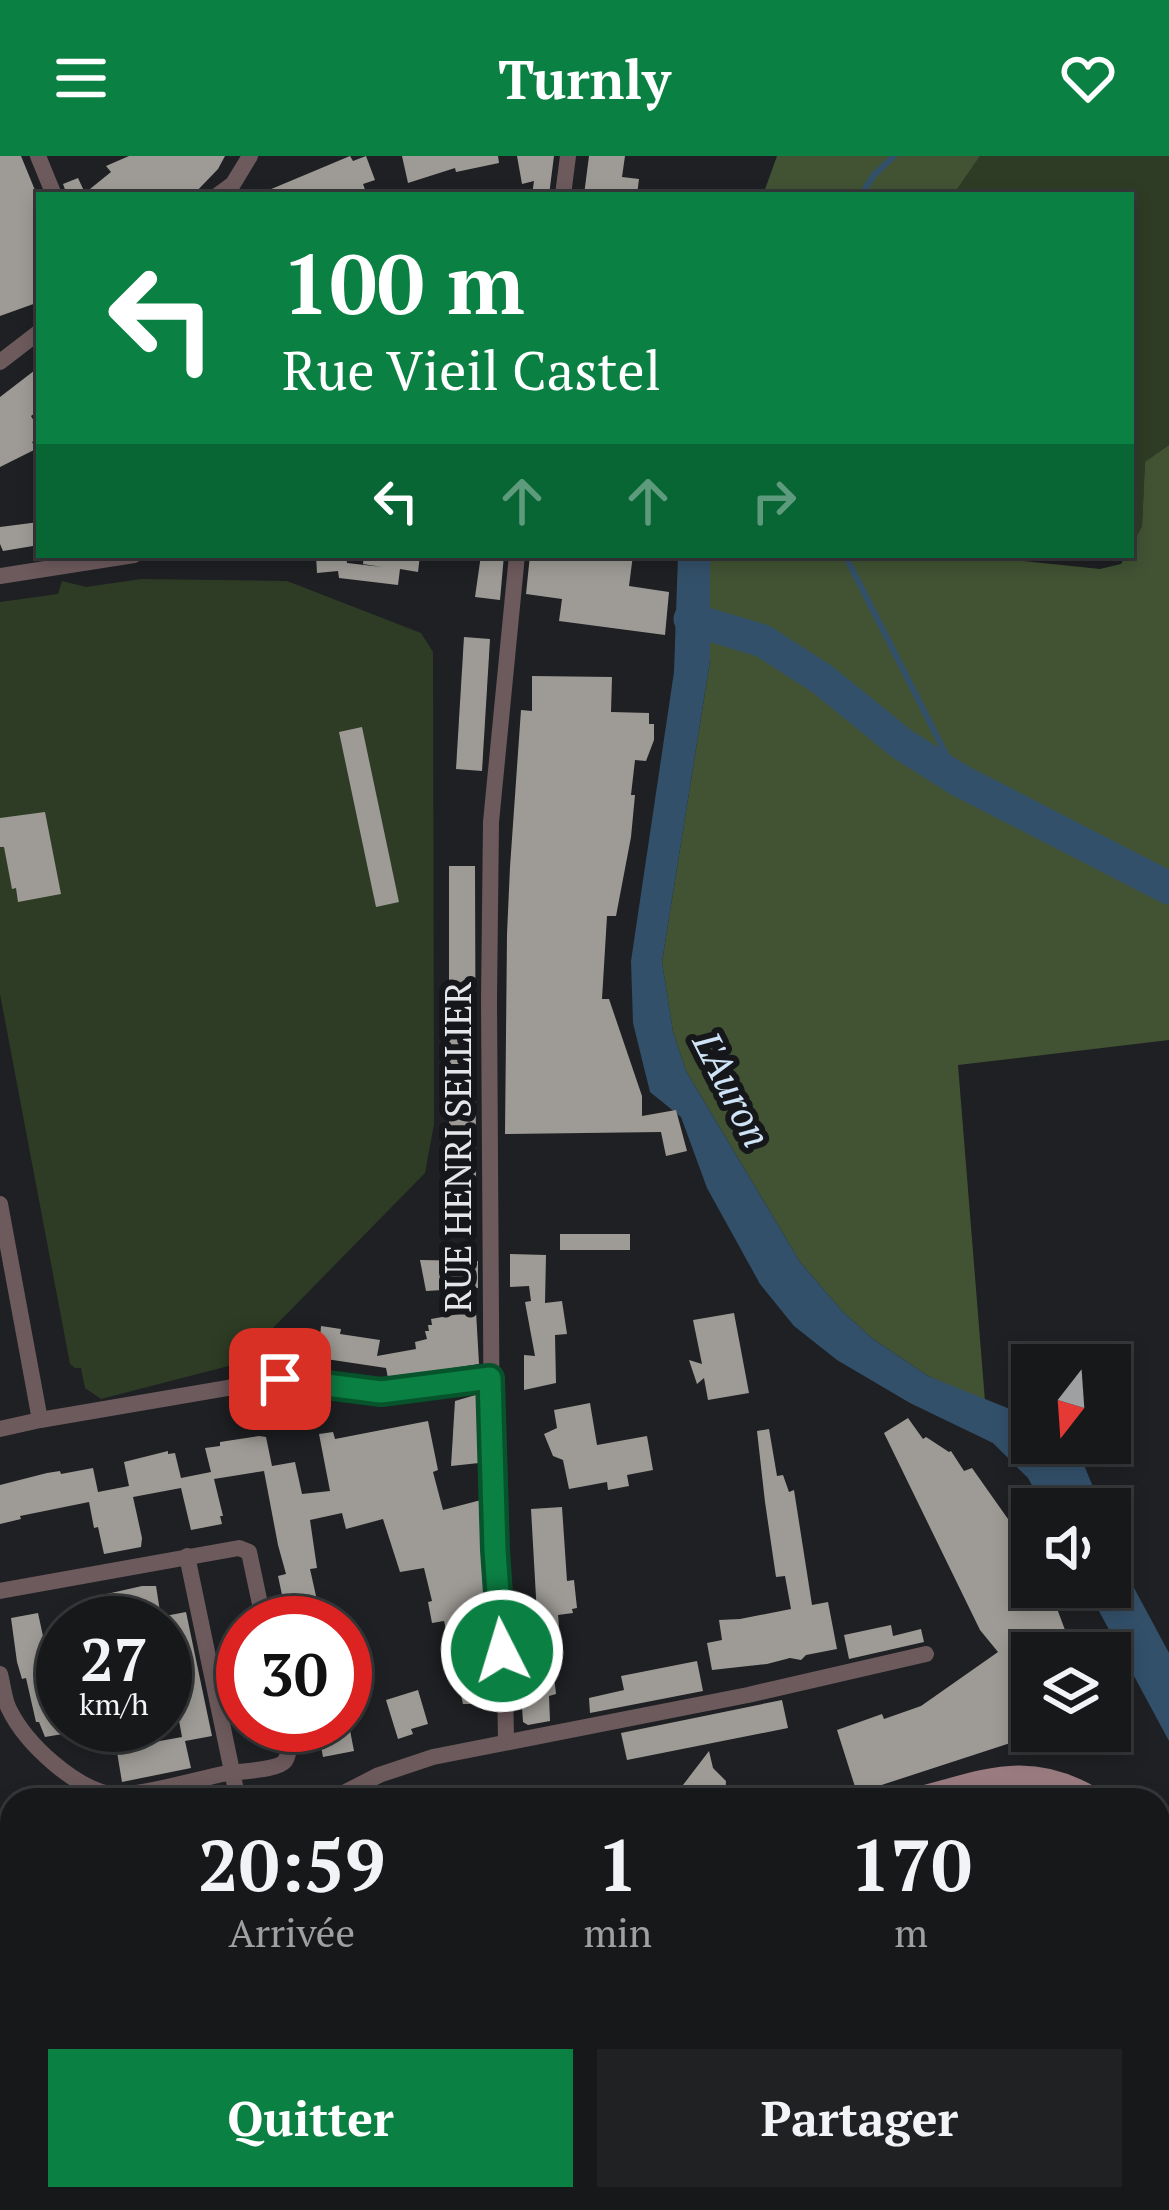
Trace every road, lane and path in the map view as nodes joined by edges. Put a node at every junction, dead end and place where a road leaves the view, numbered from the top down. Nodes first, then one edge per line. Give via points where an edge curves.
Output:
1 (38, 156) edge
2 (568, 156) edge
3 (254, 157) edge
4 (53, 192) edge
5 (222, 192) edge
6 (563, 192) edge
7 (36, 334) edge
8 (1, 357) edge
9 (115, 558) edge
10 (517, 558) edge
11 (0, 576) edge
12 (0, 1204) edge
13 (490, 1378) junction
14 (40, 1420) junction
15 (0, 1429) edge
16 (187, 1556) junction
17 (0, 1592) edge
18 (258, 1596) edge
19 (926, 1654) dead end
20 (0, 1674) edge
21 (506, 1741) junction
22 (288, 1752) edge
23 (232, 1772) junction
24 (97, 1788) edge
25 (150, 1788) edge
26 (235, 1788) edge
27 (354, 1788) edge
28 (962, 1788) edge
29 (1073, 1788) edge

1 - 4 street
2 - 6 street
3 - 5 street
7 - 8 street
9 - 11 street
10 - 13 street, RUE HENRI SELLIER via 491,822
12 - 14 street
13 - 14 street via 381,1392 280,1379
13 - 21 street, RUE HENRI SELLIER
14 - 15 street
16 - 17 street
16 - 18 street via 249,1552
16 - 23 street
19 - 21 street
20 - 24 street via 8,1708 35,1748
21 - 27 street via 427,1759
22 - 23 street via 277,1767
23 - 25 street
23 - 26 street
28 - 29 main road via 1013,1775

